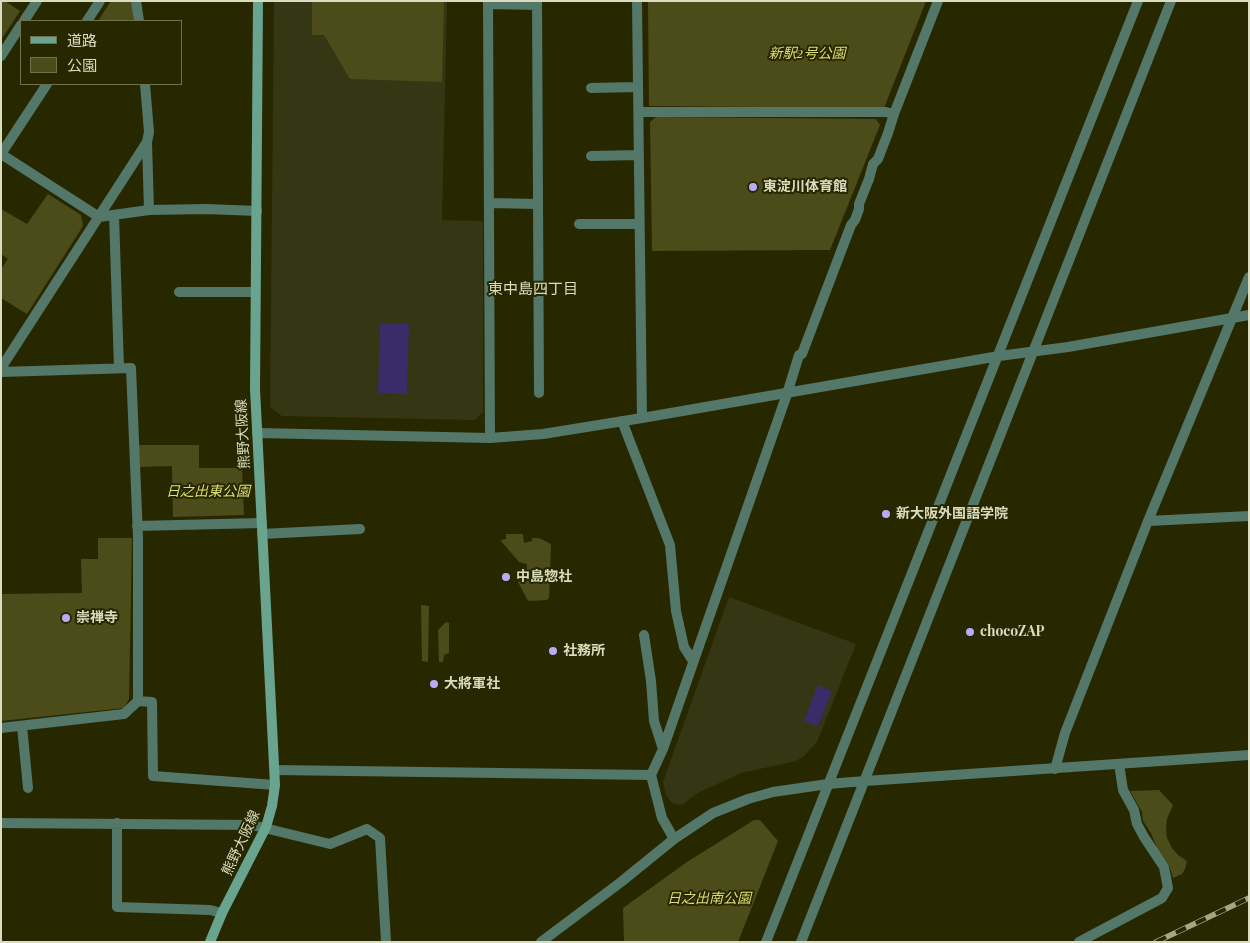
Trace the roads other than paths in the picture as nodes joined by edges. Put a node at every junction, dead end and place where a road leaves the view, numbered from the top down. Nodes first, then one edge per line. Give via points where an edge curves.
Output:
1 (37, 1) edge
2 (100, 1) edge
3 (136, 1) edge
4 (258, 1) edge
5 (637, 1) edge
6 (938, 1) edge
7 (1138, 1) edge
8 (1171, 1) edge
9 (488, 3) edge
10 (537, 3) edge
11 (25, 20) edge
12 (89, 20) edge
13 (139, 20) edge
14 (20, 27) edge
15 (1, 56) edge
16 (46, 85) edge
17 (145, 85) edge
18 (638, 87) junction
19 (591, 88) dead end
20 (639, 112) junction
21 (894, 114) junction
22 (147, 142) junction
23 (639, 155) junction
24 (591, 156) dead end
25 (490, 203) junction
26 (537, 204) junction
27 (149, 210) junction
28 (257, 212) junction
29 (114, 215) junction
30 (99, 217) junction
31 (579, 224) dead end
32 (639, 224) junction
33 (1249, 276) edge
34 (179, 292) dead end
35 (255, 292) junction
36 (1249, 315) edge
37 (1231, 318) junction
38 (1032, 352) junction
39 (998, 356) junction
40 (119, 368) junction
41 (2, 372) edge
42 (538, 393) dead end
43 (787, 394) junction
44 (642, 418) junction
45 (622, 421) junction
46 (257, 434) junction
47 (490, 438) junction
48 (1249, 516) edge
49 (1148, 521) junction
50 (262, 523) junction
51 (137, 526) junction
52 (360, 529) dead end
53 (262, 534) junction
54 (644, 635) dead end
55 (693, 661) junction
56 (138, 701) junction
57 (22, 726) junction
58 (1, 728) edge
59 (663, 749) junction
60 (1249, 755) edge
61 (1119, 764) junction
62 (1055, 769) junction
63 (275, 770) junction
64 (651, 775) junction
65 (865, 781) junction
66 (828, 784) junction
67 (275, 785) junction
68 (28, 788) dead end
69 (1, 823) edge
70 (117, 823) junction
71 (266, 827) junction
72 (674, 839) junction
73 (222, 913) junction
74 (210, 942) edge
75 (386, 942) edge
76 (541, 942) edge
77 (766, 942) edge
78 (801, 942) edge
79 (1079, 942) edge

1 - 11 street
2 - 12 street
3 - 13 street
4 - 28 main road, 熊野大阪線
5 - 18 street
6 - 21 street
7 - 39 street
8 - 38 street
9 - 10 street
9 - 25 street
10 - 26 street
14 - 15 street
16 - 30 street via 1,154
17 - 22 street
18 - 19 street
18 - 20 street
20 - 21 street
20 - 23 street
21 - 43 street via 855,220 850,225 799,355
22 - 27 street
22 - 30 street
23 - 24 street
23 - 32 street
25 - 26 street
25 - 47 street
26 - 42 street
27 - 28 street
27 - 29 street
28 - 35 main road, 熊野大阪線
29 - 30 street
29 - 40 street
30 - 41 street via 3,365
31 - 32 street
32 - 44 street
33 - 37 street
34 - 35 street
35 - 46 main road, 熊野大阪線
36 - 37 street
37 - 38 street
37 - 49 street
38 - 39 street
38 - 65 street
39 - 43 street
39 - 66 street
40 - 41 street
40 - 51 street via 131,368
43 - 44 street
43 - 55 street
44 - 45 street
45 - 47 street via 543,434
45 - 55 street via 670,545 676,611 684,647
46 - 47 street
46 - 50 main road, 熊野大阪線
48 - 49 street
49 - 62 street via 1065,733
50 - 51 street
50 - 53 main road, 熊野大阪線
51 - 56 street
52 - 53 street
53 - 63 main road, 熊野大阪線
54 - 59 street via 654,721
55 - 59 street
56 - 57 street via 124,714
56 - 67 street via 152,702 154,776
57 - 58 street
57 - 68 street
59 - 64 street
60 - 61 street
61 - 62 street
61 - 79 street via 1122,790 1144,837 1164,867 1168,888 1162,898
62 - 65 street
63 - 64 street
63 - 67 main road, 熊野大阪線
64 - 72 street via 662,818
65 - 66 street
65 - 78 street
66 - 72 street via 748,799 713,813
66 - 77 street
67 - 71 main road, 熊野大阪線
69 - 70 street
70 - 71 street
70 - 73 street via 117,907
71 - 73 main road, 熊野大阪線
71 - 75 street via 330,844 367,829 380,838
72 - 76 street
73 - 74 main road, 熊野大阪線

